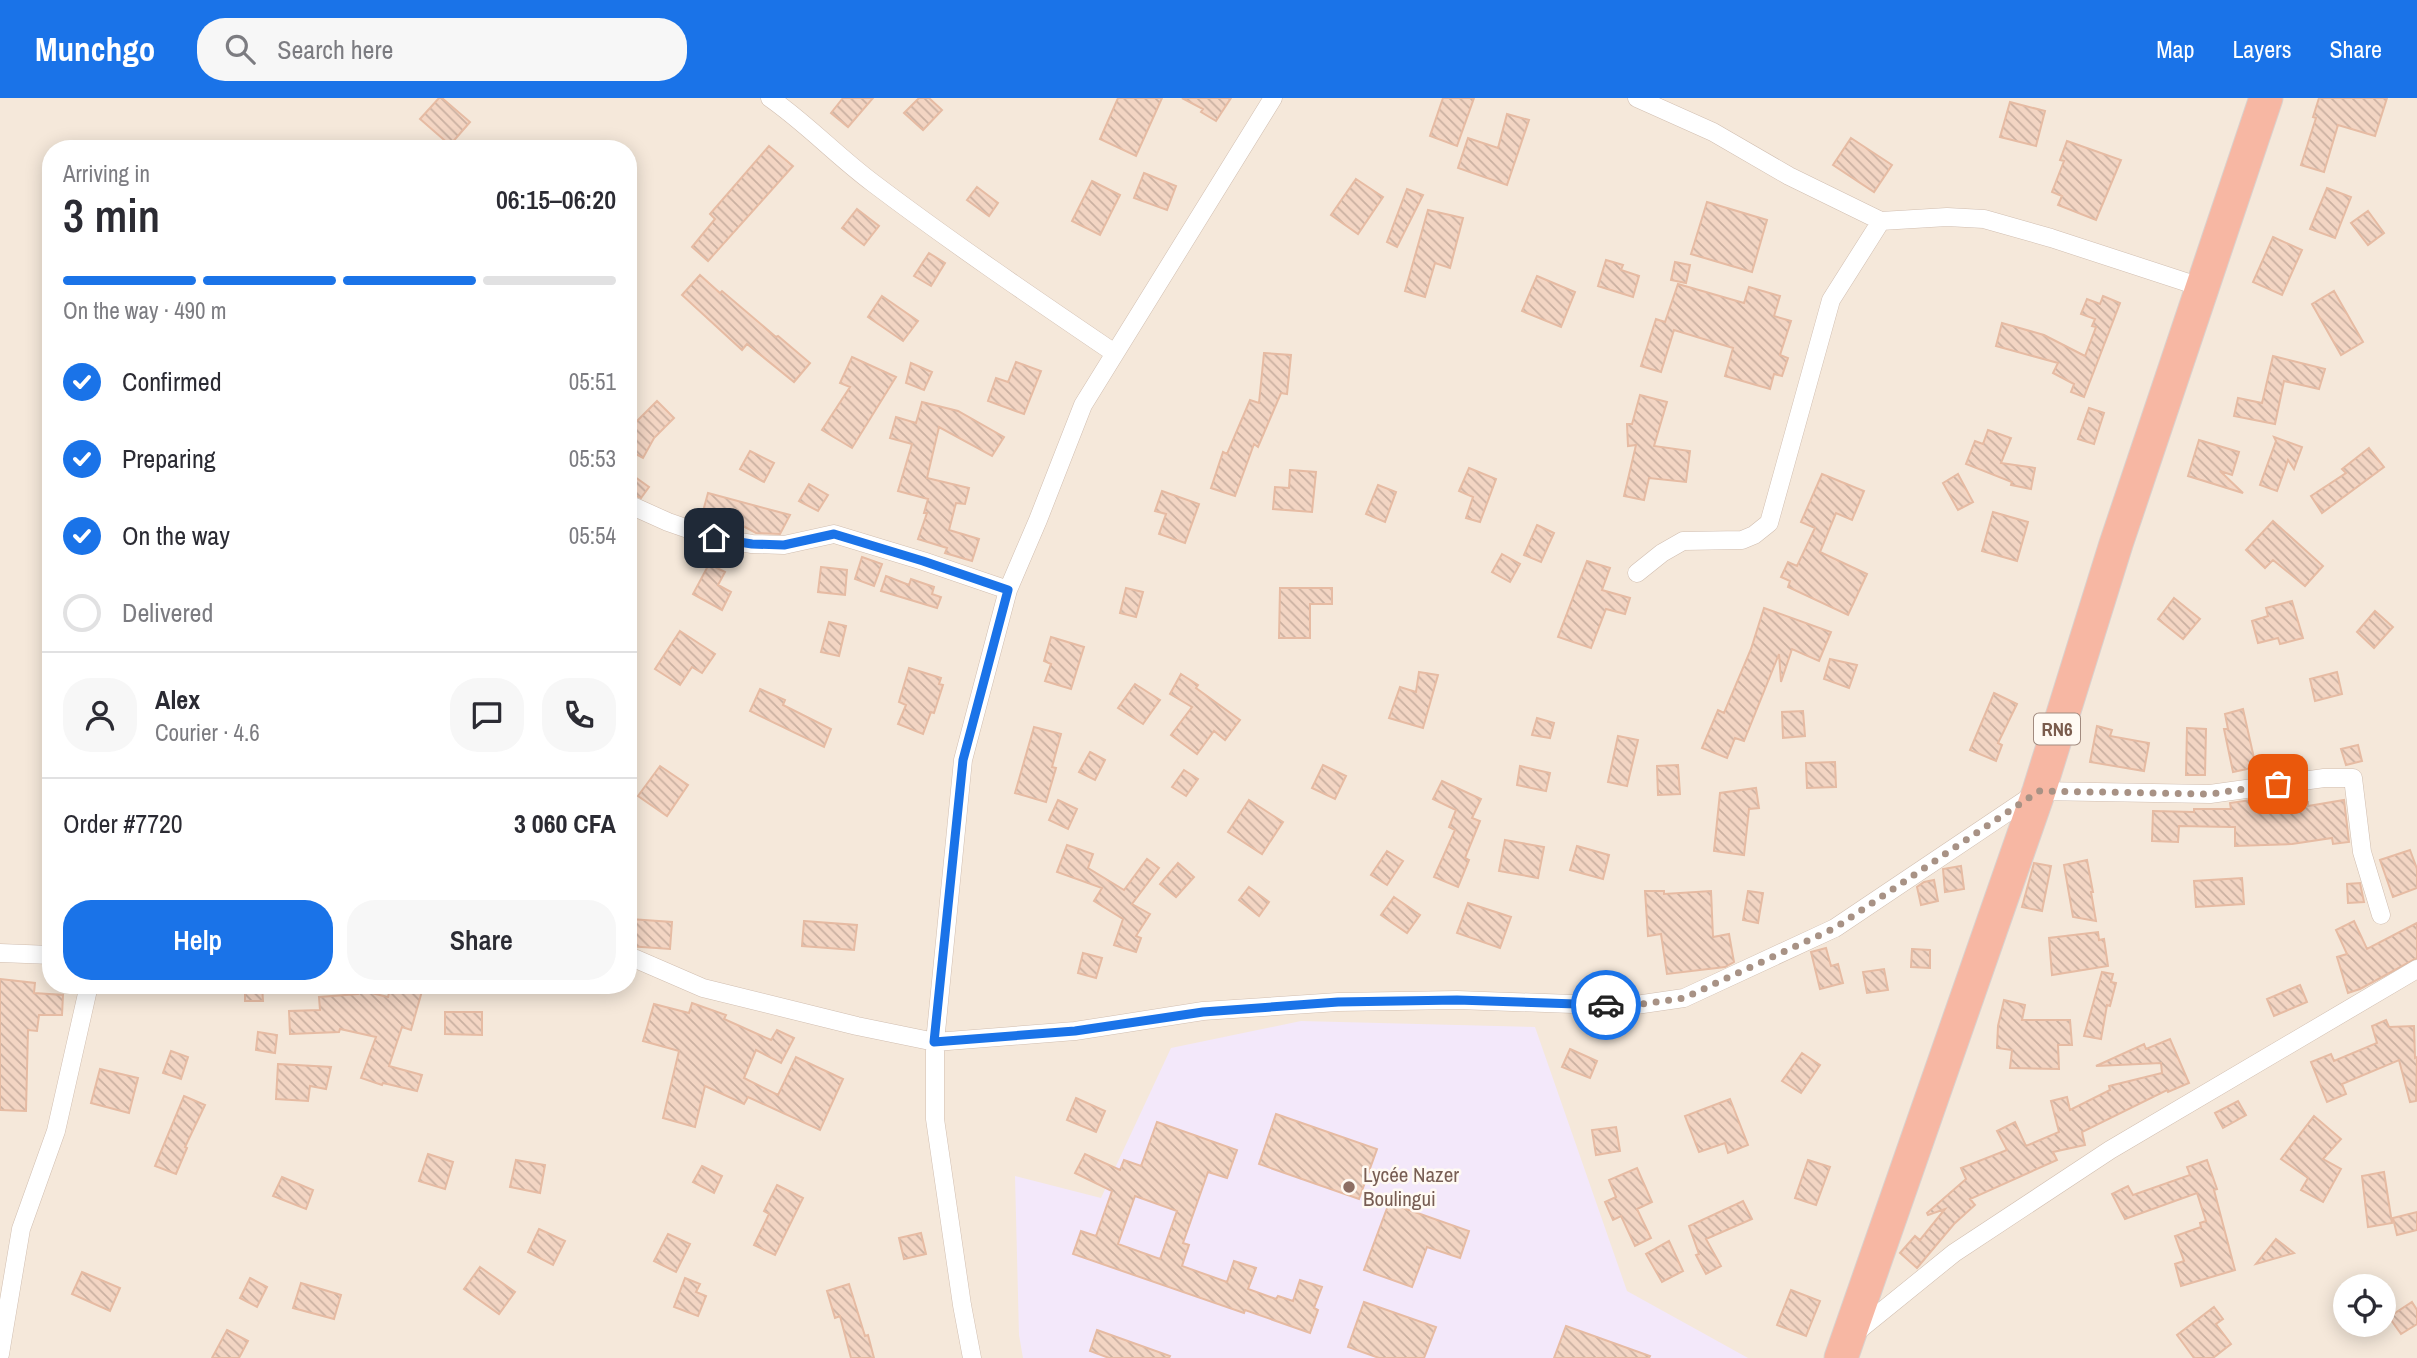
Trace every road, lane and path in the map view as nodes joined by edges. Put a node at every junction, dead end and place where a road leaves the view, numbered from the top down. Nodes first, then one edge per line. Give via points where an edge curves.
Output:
1 (770, 98) edge
2 (1273, 98) edge
3 (1637, 98) edge
4 (2266, 98) edge
5 (1881, 220) junction
6 (2204, 288) junction
7 (1113, 352) junction
8 (637, 508) edge
9 (1637, 573) dead end
10 (1008, 590) junction
11 (2039, 791) junction
12 (2381, 915) dead end
13 (0, 953) edge
14 (42, 955) edge
15 (637, 959) edge
16 (2417, 969) edge
17 (87, 994) edge
18 (934, 1042) junction
19 (1844, 1350) edge
20 (0, 1354) edge
21 (972, 1358) edge

1 - 7 street via 945,237
2 - 7 street
3 - 5 street via 1713,132 1788,176
4 - 6 highway, RN6
5 - 6 street via 1984,219
5 - 9 street via 1831,300 1769,523 1742,540 1683,541
6 - 11 highway, RN6 via 2116,544
7 - 10 street via 1083,405
8 - 10 street via 714,538 752,544 784,545 834,534
10 - 18 street via 963,760
11 - 12 street via 2210,794 2353,778 2362,852
11 - 18 street via 1835,928 1684,998 1629,1006 1457,1000 1338,1002
11 - 19 highway, RN6
13 - 14 street
15 - 18 street via 703,988
16 - 19 street via 2088,1165 1954,1252
17 - 20 street via 56,1131 21,1229
18 - 21 street via 935,1119

